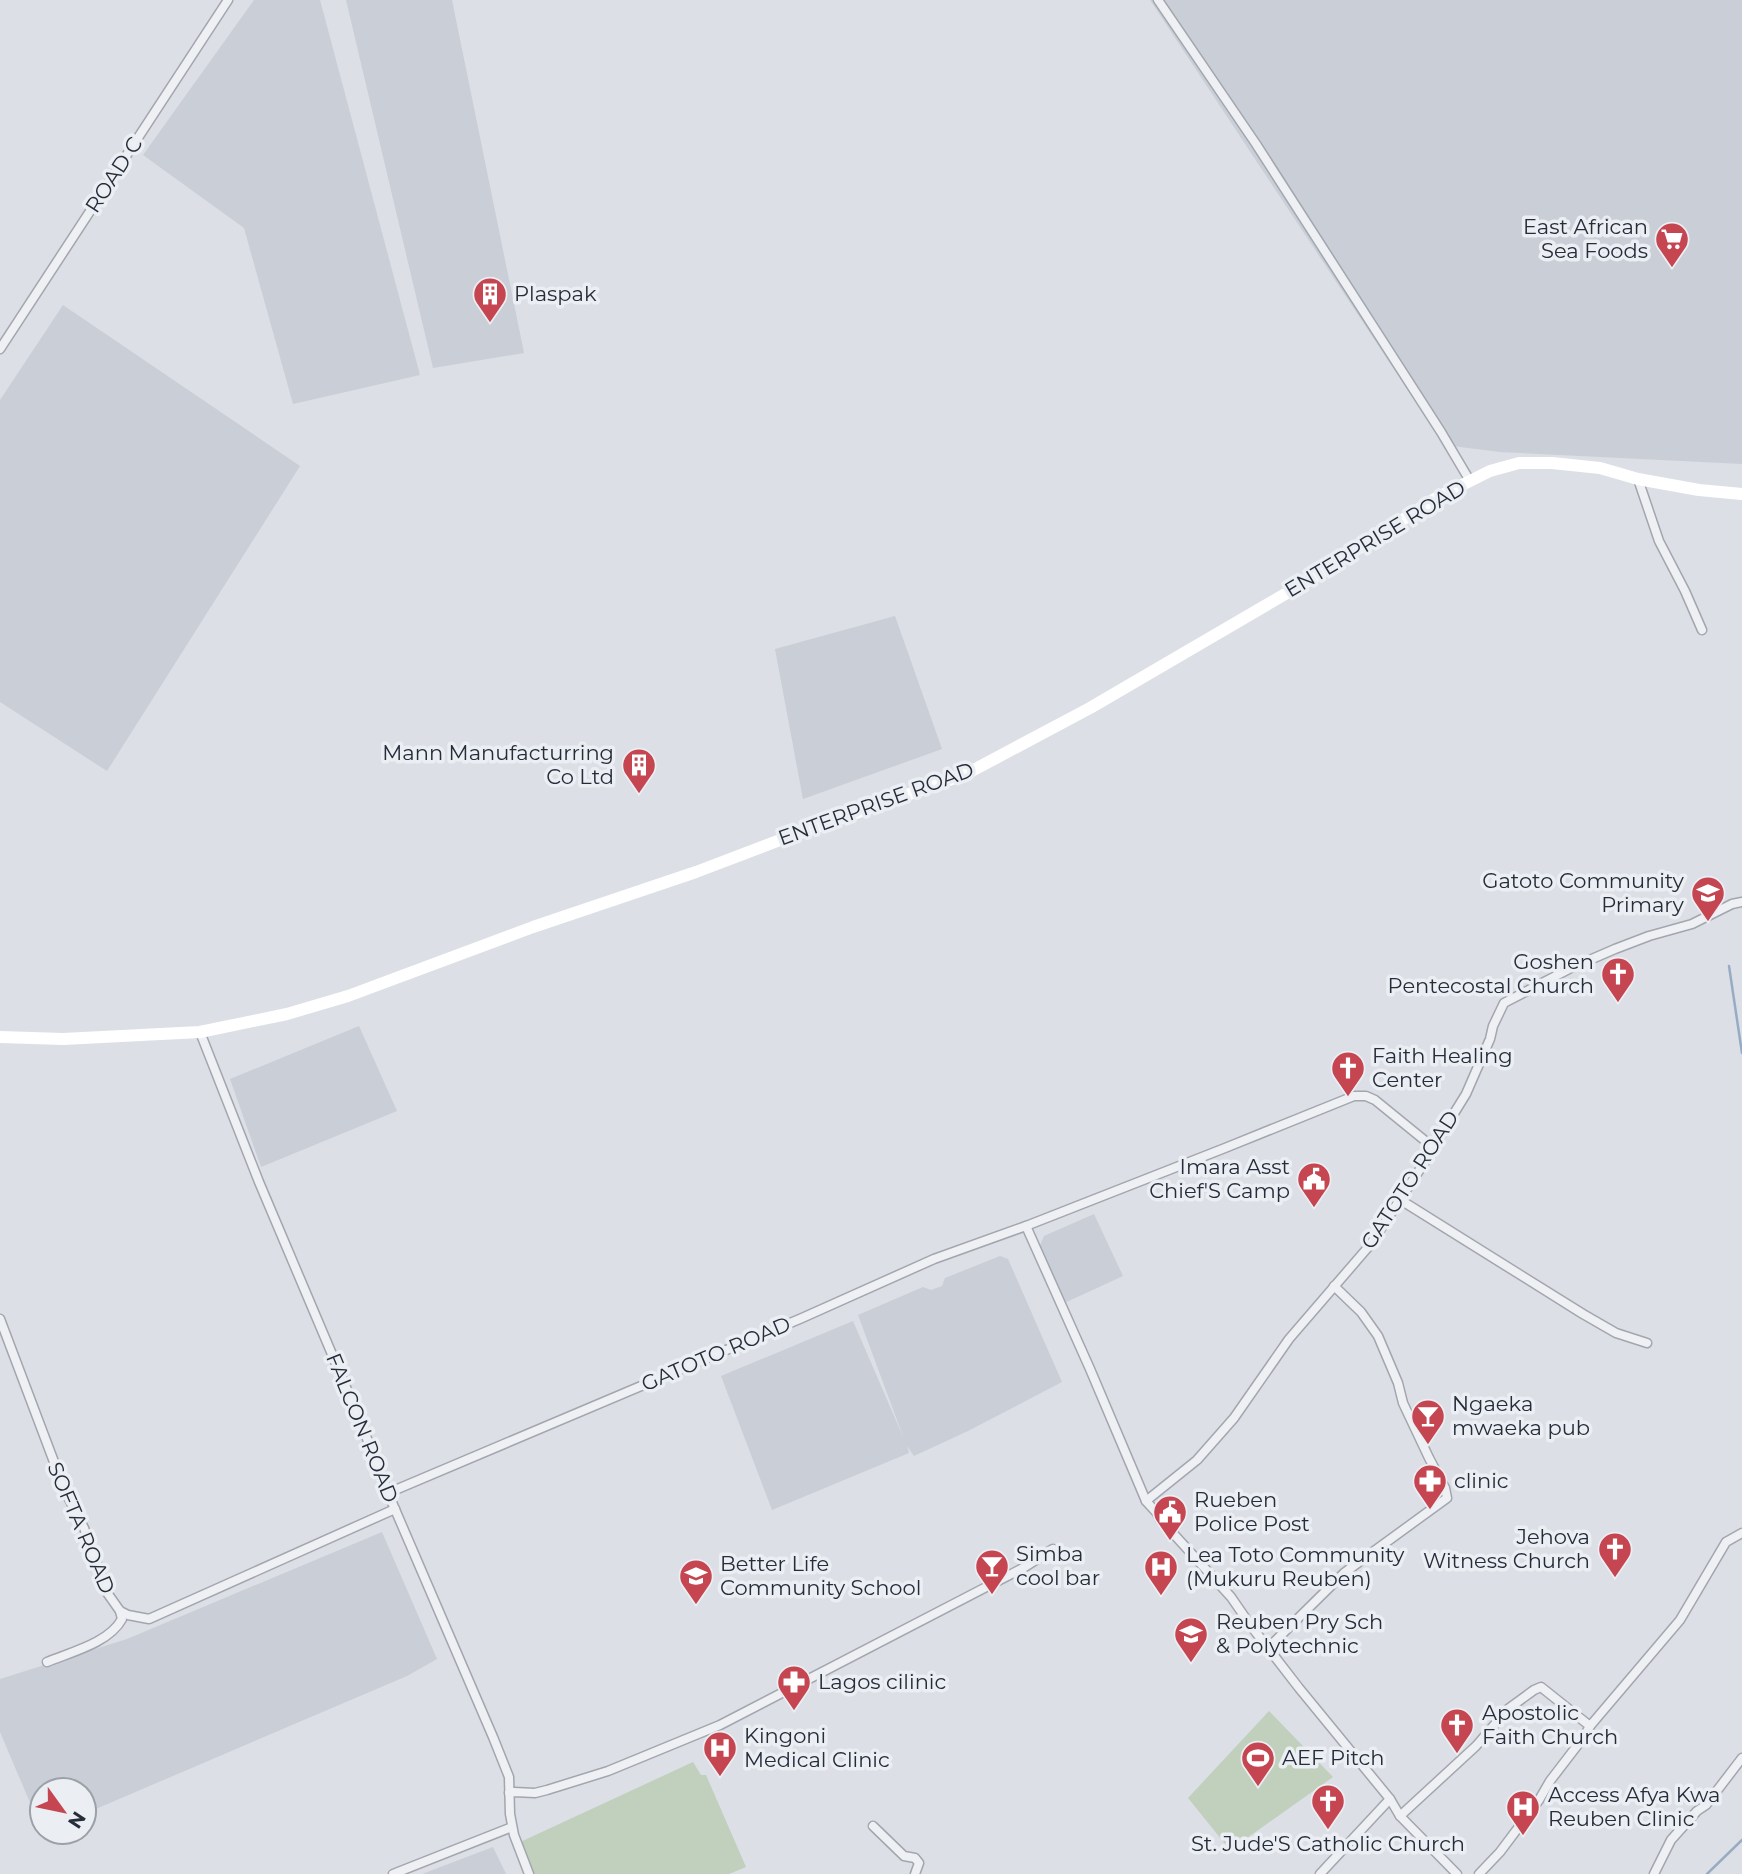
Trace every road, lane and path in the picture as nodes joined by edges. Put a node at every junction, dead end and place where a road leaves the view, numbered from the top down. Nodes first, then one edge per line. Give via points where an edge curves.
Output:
1 (228, 0) edge
2 (1158, 0) edge
3 (0, 349) edge
4 (1638, 479) junction
5 (1470, 481) junction
6 (1742, 494) edge
7 (1702, 630) dead end
8 (1742, 902) edge
9 (200, 1032) junction
10 (0, 1037) edge
11 (1434, 1148) junction
12 (1399, 1199) junction
13 (1026, 1226) junction
14 (1335, 1286) junction
15 (0, 1319) edge
16 (1647, 1343) dead end
17 (388, 1493) junction
18 (1146, 1501) junction
19 (395, 1509) junction
20 (1742, 1533) edge
21 (1053, 1549) dead end
22 (120, 1611) junction
23 (1269, 1647) junction
24 (47, 1662) dead end
25 (1590, 1726) junction
26 (1742, 1758) edge
27 (509, 1793) junction
28 (1390, 1799) junction
29 (1400, 1816) junction
30 (873, 1826) dead end
31 (512, 1827) junction
32 (393, 1874) edge
33 (529, 1874) edge
34 (915, 1874) edge
35 (1321, 1874) edge
36 (1457, 1874) edge
37 (1479, 1874) edge
38 (1654, 1874) edge

1 - 3 street, ROAD C
2 - 5 street
4 - 5 main road, ENTERPRISE ROAD via 1601,468 1519,463
4 - 6 main road, ENTERPRISE ROAD
4 - 7 street via 1659,541
5 - 9 main road, ENTERPRISE ROAD via 1090,708 966,774 348,996
8 - 11 street, GATOTO ROAD via 1615,949 1504,1003 1466,1094
9 - 10 main road, ENTERPRISE ROAD via 63,1039
9 - 17 street, FALCON ROAD
11 - 12 street, GATOTO ROAD
11 - 13 street, GATOTO ROAD via 1375,1100 1354,1096
12 - 14 street, GATOTO ROAD via 1370,1245
12 - 16 street via 1583,1314 1616,1333
13 - 17 street, GATOTO ROAD via 934,1259
13 - 18 street
14 - 18 street, GATOTO ROAD via 1289,1339 1234,1418 1197,1460
14 - 23 street via 1378,1336 1447,1498 1343,1573
15 - 22 street, SOFTA ROAD via 65,1491 108,1594
17 - 19 street, FALCON ROAD
18 - 23 street
19 - 22 street, SOFTA ROAD via 149,1619
19 - 27 street, FALCON ROAD via 493,1737 509,1777
20 - 25 street via 1726,1542 1680,1620
21 - 27 street via 720,1726 608,1771 535,1793
22 - 24 street via 122,1619 108,1636
23 - 28 street
25 - 29 street via 1541,1687 1534,1690 1508,1709 1476,1746
25 - 37 street via 1539,1800
26 - 38 street via 1706,1805 1671,1840
27 - 31 street, FALCON ROAD
28 - 29 street
28 - 35 street
29 - 36 street
30 - 34 street via 904,1856 915,1858 919,1863
31 - 32 street
31 - 33 street, FALCON ROAD

